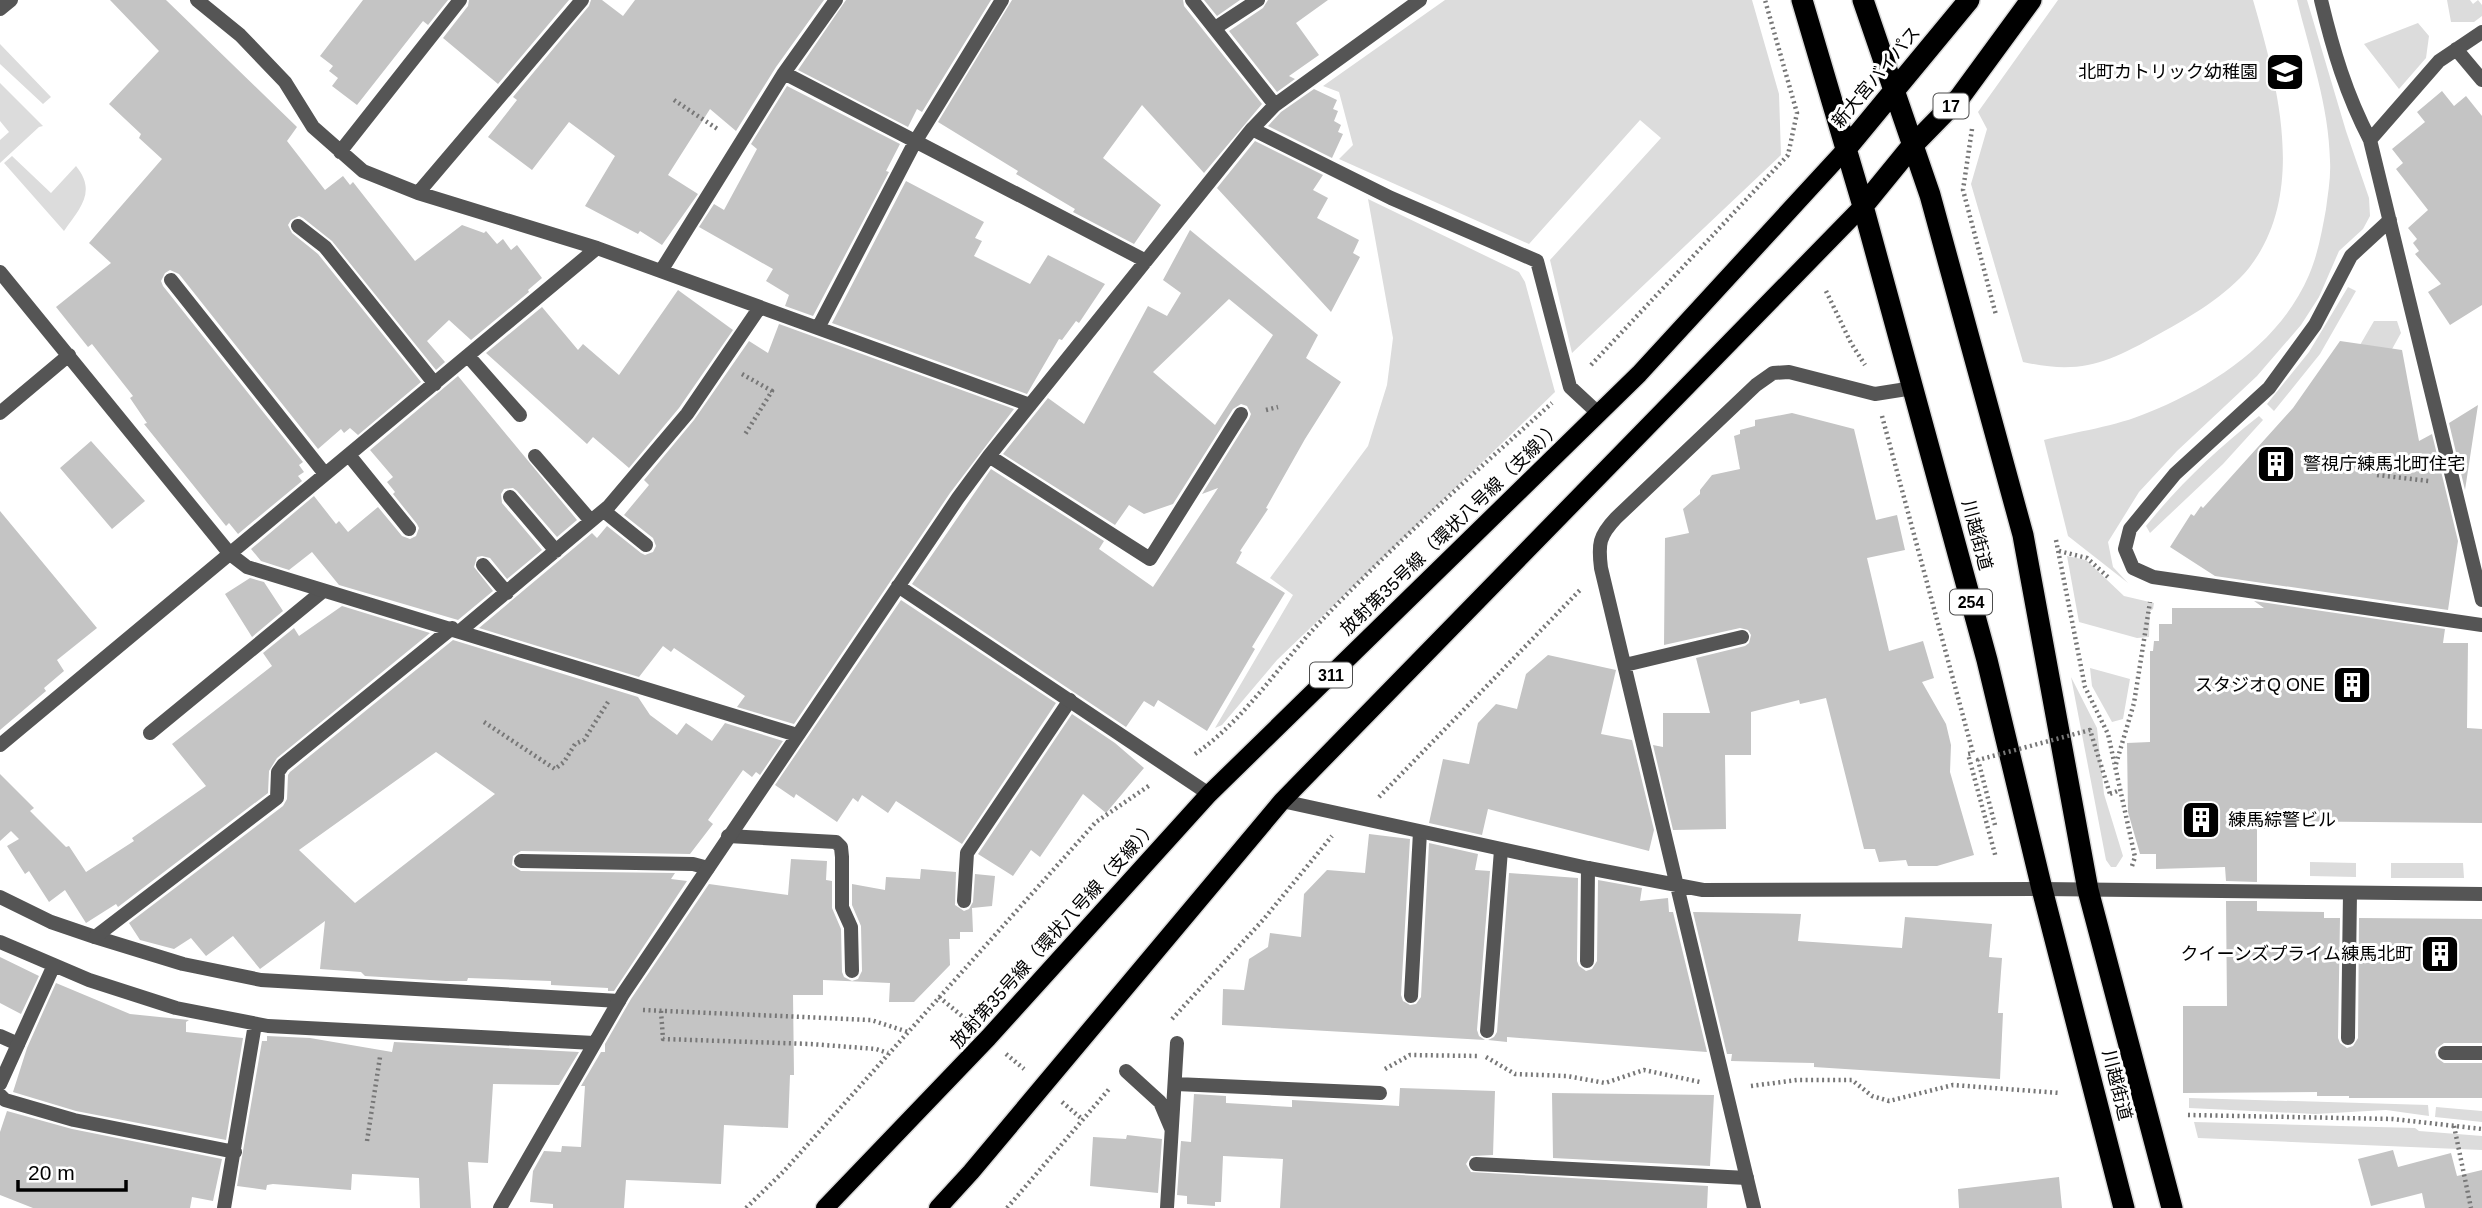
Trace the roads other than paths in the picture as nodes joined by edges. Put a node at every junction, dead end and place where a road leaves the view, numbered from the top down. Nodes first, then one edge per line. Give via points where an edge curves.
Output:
1 (11, 0) edge
2 (197, 0) edge
3 (460, 0) edge
4 (582, 0) edge
5 (836, 0) edge
6 (1002, 0) edge
7 (1192, 0) edge
8 (1258, 0) edge
9 (1420, 0) edge
10 (1802, 0) edge
11 (1864, 0) edge
12 (1969, 0) edge
13 (2031, 0) edge
14 (2320, 0) edge
15 (0, 9) edge
16 (1215, 28) junction
17 (2482, 32) edge
18 (2456, 49) junction
19 (784, 73) junction
20 (2482, 80) edge
21 (1894, 89) junction
22 (1276, 106) junction
23 (1252, 129) junction
24 (2370, 140) junction
25 (915, 142) junction
26 (1912, 146) junction
27 (1845, 150) junction
28 (340, 152) junction
29 (418, 193) junction
30 (1863, 206) junction
31 (2390, 220) junction
32 (298, 226) dead end
33 (597, 247) junction
34 (1146, 261) junction
35 (661, 271) junction
36 (0, 272) edge
37 (171, 280) dead end
38 (761, 307) junction
39 (818, 328) junction
40 (69, 355) junction
41 (468, 356) junction
42 (435, 384) junction
43 (1913, 388) junction
44 (1030, 405) junction
45 (0, 413) edge
46 (1598, 413) junction
47 (1241, 414) dead end
48 (520, 415) dead end
49 (349, 455) junction
50 (535, 456) dead end
51 (989, 456) junction
52 (325, 474) junction
53 (510, 497) dead end
54 (604, 510) junction
55 (591, 521) junction
56 (410, 528) dead end
57 (646, 545) dead end
58 (556, 551) junction
59 (230, 554) junction
60 (483, 565) dead end
61 (898, 586) junction
62 (323, 591) junction
63 (507, 593) junction
64 (2482, 600) edge
65 (2482, 625) edge
66 (456, 630) junction
67 (1742, 637) dead end
68 (1625, 665) junction
69 (1070, 700) junction
70 (150, 733) dead end
71 (797, 734) junction
72 (0, 745) edge
73 (1209, 794) junction
74 (1282, 801) junction
75 (1420, 832) junction
76 (729, 836) junction
77 (1501, 850) junction
78 (521, 861) dead end
79 (708, 867) junction
80 (1588, 868) junction
81 (1676, 884) junction
82 (2042, 889) junction
83 (2088, 890) junction
84 (2350, 893) junction
85 (2482, 894) edge
86 (0, 897) edge
87 (964, 901) dead end
88 (95, 937) junction
89 (0, 942) edge
90 (1587, 961) dead end
91 (54, 965) junction
92 (852, 971) dead end
93 (1411, 996) dead end
94 (617, 1005) junction
95 (256, 1024) junction
96 (1488, 1031) dead end
97 (0, 1036) edge
98 (2348, 1038) dead end
99 (594, 1043) junction
100 (1177, 1043) road end
101 (18, 1044) junction
102 (2445, 1053) dead end
103 (2482, 1053) edge
104 (1126, 1071) road end
105 (0, 1084) edge
106 (1176, 1084) junction
107 (1380, 1093) dead end
108 (0, 1096) edge
109 (1173, 1132) junction
110 (235, 1152) junction
111 (1476, 1164) dead end
112 (1747, 1178) junction
113 (224, 1208) edge
114 (500, 1208) edge
115 (825, 1208) edge
116 (938, 1208) edge
117 (1167, 1208) edge
118 (1754, 1208) edge
119 (2124, 1208) edge
120 (2172, 1208) edge

1 - 15 street
2 - 28 street via 240,35 285,82 313,127
3 - 28 street
4 - 29 street
5 - 19 street
6 - 25 street
7 - 16 street
8 - 16 street
9 - 22 street
10 - 27 highway, 川越街道 / 254
11 - 21 highway, 川越街道
12 - 21 highway, 新大宮バイパス
13 - 26 highway, 17 via 1960,97
14 - 24 street via 2351,105
16 - 22 street
17 - 18 street
18 - 20 street
18 - 24 street via 2439,61
19 - 25 street
19 - 35 street
21 - 26 highway, 川越街道
21 - 27 highway, 新大宮バイパス
22 - 23 street
23 - 34 street
23 - 46 street via 1391,198 1537,261 1570,387
24 - 31 street
25 - 34 street
25 - 39 street
26 - 30 highway, 17
26 - 83 highway, 川越街道 via 1930,195 2023,535
27 - 30 highway, 川越街道 / 254
27 - 46 main road, 放射第35号線（環状八号線（支線）） / 311
28 - 29 street via 363,171
29 - 33 street
30 - 43 highway, 川越街道 / 254
30 - 74 main road
31 - 64 street
31 - 65 street via 2351,256 2315,325 2269,388 2175,474 2130,528 2124,549 2133,568 2153,577
32 - 42 street via 325,247
33 - 35 street
33 - 41 street
34 - 44 street
35 - 38 street
36 - 40 street
37 - 52 street
38 - 39 street
38 - 54 street via 687,414
39 - 44 street
40 - 45 street
40 - 59 street
41 - 42 street
41 - 48 street
42 - 49 street
43 - 68 street via 1875,394 1788,372 1773,373 1616,518 1598,546
43 - 82 highway, 川越街道 / 254 via 1987,660
44 - 51 street
46 - 73 main road, 放射第35号線（環状八号線（支線）） / 311
47 - 51 street via 1150,559
49 - 52 street
49 - 56 street
50 - 55 street
51 - 61 street
52 - 59 street
53 - 58 street
54 - 55 street
54 - 57 street
55 - 58 street
58 - 63 street
59 - 62 street via 247,567
59 - 72 street
60 - 63 street
61 - 69 street
61 - 71 street
62 - 66 street
62 - 70 street
63 - 66 street
66 - 71 street
66 - 88 street via 283,765 278,772 277,798
67 - 68 street
68 - 81 street
69 - 73 street
69 - 87 street via 967,853
71 - 76 street
73 - 115 main road, 放射第35号線（環状八号線（支線）） / 311 via 988,1038
74 - 75 street
74 - 116 main road
75 - 77 street
75 - 93 street
76 - 79 street
76 - 92 street via 832,840 841,847 842,907 851,927
77 - 80 street
77 - 96 street
78 - 79 street
79 - 94 street
80 - 81 street
80 - 90 street
81 - 82 street via 1703,890
81 - 112 street
82 - 83 street
82 - 119 highway, 川越街道 / 254
83 - 84 street
83 - 120 highway, 川越街道
84 - 85 street
84 - 98 street
86 - 88 street
88 - 94 street via 183,964 261,980
89 - 91 street
91 - 95 street via 176,1008
91 - 101 street
94 - 99 street
95 - 99 street
95 - 110 street
97 - 101 street
99 - 114 street
100 - 106 street
101 - 105 street
102 - 103 street
104 - 109 street via 1160,1102
106 - 107 street
106 - 109 street
108 - 110 street via 74,1120
109 - 117 street
110 - 113 street
111 - 112 street
112 - 118 street

